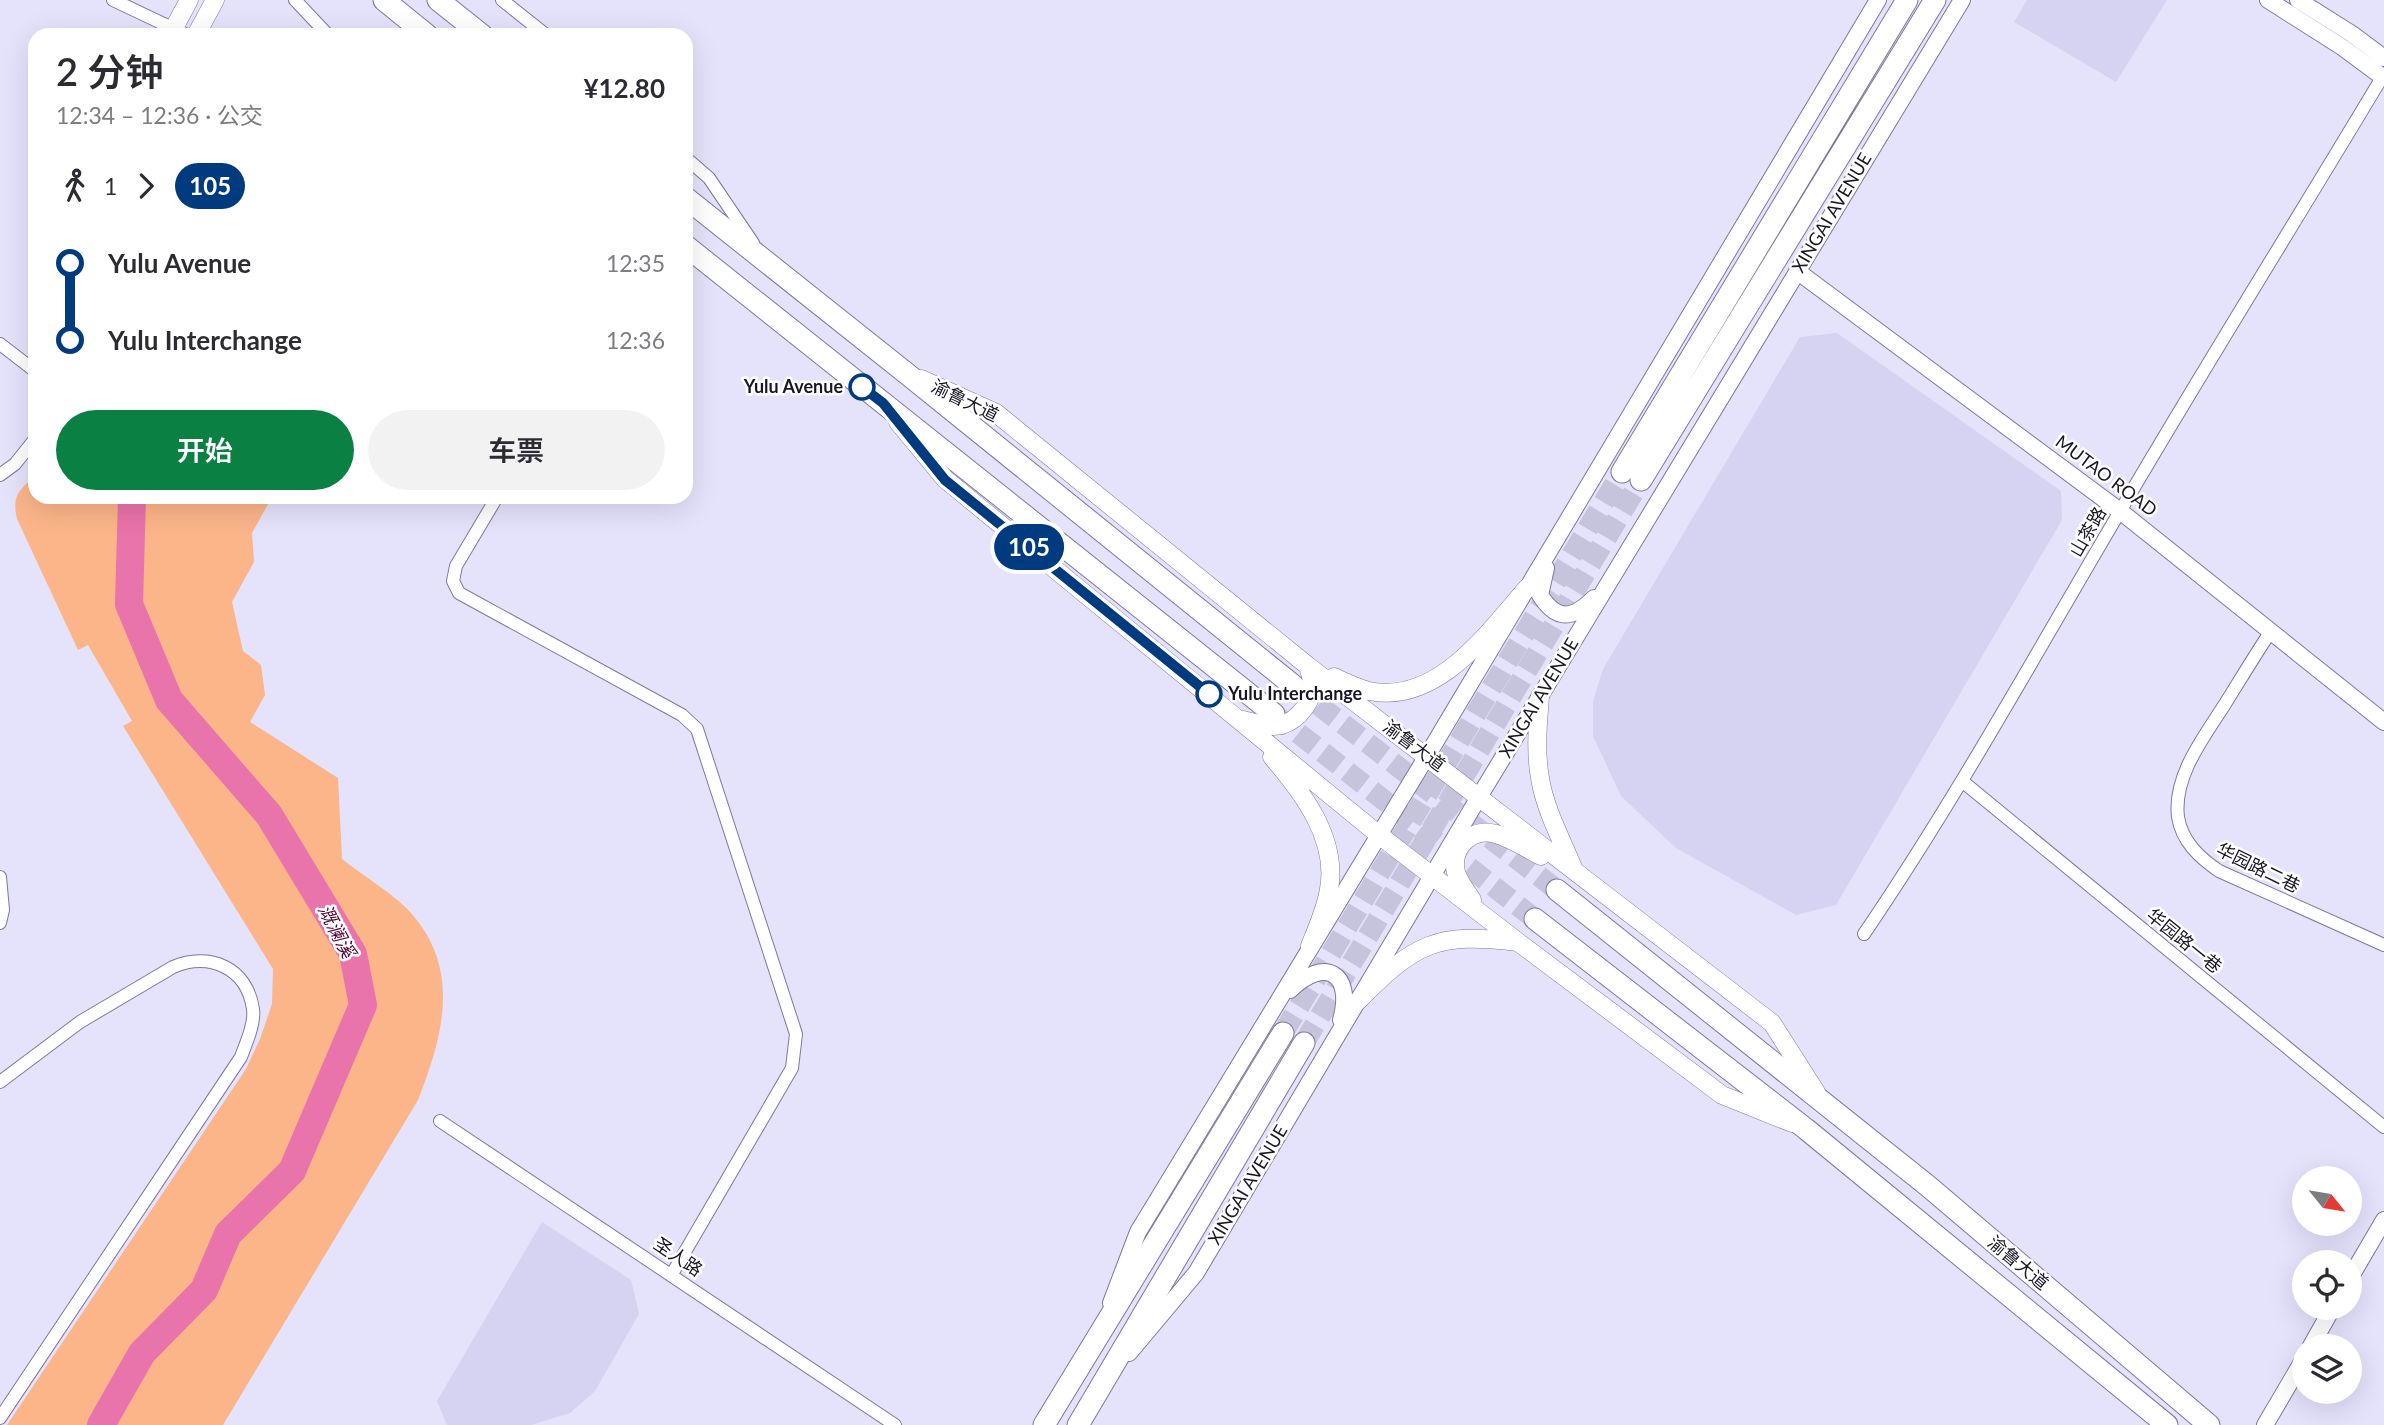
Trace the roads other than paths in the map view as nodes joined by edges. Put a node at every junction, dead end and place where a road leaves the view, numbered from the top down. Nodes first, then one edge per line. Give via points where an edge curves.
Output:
1 (113, 0) edge
2 (189, 0) edge
3 (215, 0) edge
4 (295, 0) edge
5 (384, 0) edge
6 (438, 0) edge
7 (502, 0) edge
8 (1878, 0) edge
9 (1907, 0) edge
10 (1935, 0) edge
11 (1962, 0) edge
12 (2268, 0) edge
13 (2298, 0) edge
14 (172, 28) edge
15 (181, 28) edge
16 (200, 28) edge
17 (321, 28) edge
18 (418, 28) edge
19 (473, 28) edge
20 (537, 28) edge
21 (2384, 58) edge
22 (2384, 76) edge
23 (693, 164) edge
24 (693, 204) edge
25 (693, 252) edge
26 (765, 261) junction
27 (1797, 271) junction
28 (0, 344) edge
29 (28, 366) edge
30 (906, 373) junction
31 (883, 403) junction
32 (28, 448) edge
33 (0, 475) edge
34 (493, 504) edge
35 (2120, 511) junction
36 (1556, 539) junction
37 (1606, 587) junction
38 (1527, 588) junction
39 (2271, 631) junction
40 (1308, 666) junction
41 (1294, 686) tunnel mouth
42 (1540, 696) junction
43 (1274, 714) tunnel mouth
44 (1241, 720) junction
45 (2384, 722) edge
46 (1427, 756) junction
47 (1962, 780) junction
48 (1479, 797) junction
49 (1379, 835) junction
50 (1576, 873) junction
51 (1432, 876) junction
52 (0, 877) edge
53 (1557, 890) tunnel mouth
54 (1480, 912) junction
55 (1535, 919) tunnel mouth
56 (0, 923) edge
57 (1864, 934) dead end
58 (1518, 942) junction
59 (2384, 945) edge
60 (1310, 946) junction
61 (1358, 1001) junction
62 (1276, 1003) junction
63 (1283, 1033) tunnel mouth
64 (1337, 1036) junction
65 (1304, 1044) tunnel mouth
66 (0, 1082) edge
67 (1824, 1104) junction
68 (440, 1121) dead end
69 (2384, 1128) edge
70 (1806, 1129) junction
71 (2384, 1220) edge
72 (2362, 1258) edge
73 (672, 1274) junction
74 (1099, 1332) junction
75 (2292, 1379) edge
76 (1101, 1386) junction
77 (1066, 1387) junction
78 (0, 1418) edge
79 (895, 1425) edge
80 (1028, 1425) edge
81 (1044, 1425) edge
82 (1078, 1425) edge
83 (2167, 1425) edge
84 (2209, 1425) edge
85 (2265, 1425) edge

1 - 14 street
2 - 15 main road
3 - 16 main road
4 - 17 street
5 - 18 main road
6 - 19 main road
7 - 20 street
8 - 36 street
9 - 10 main road, XINGAI AVENUE via 1631,476
11 - 27 street, XINGAI AVENUE
12 - 22 street
13 - 21 street
22 - 35 street, 山茶路
23 - 26 street via 709,178
24 - 26 main road, 渝鲁大道
25 - 31 main road, 渝鲁大道
26 - 30 main road, 渝鲁大道
27 - 35 street, MUTAO ROAD
27 - 37 street, XINGAI AVENUE
28 - 29 street
30 - 40 main road, 渝鲁大道 via 996,413
30 - 41 main road, 渝鲁大道
31 - 43 main road, 渝鲁大道
31 - 44 main road, 渝鲁大道 via 945,480
32 - 33 street
34 - 73 street via 456,566 453,581 459,593 682,715 697,729 796,1034 792,1068
35 - 39 street, MUTAO ROAD
35 - 47 street, 山茶路
36 - 37 street via 1542,577 1540,595 1548,607 1557,614 1570,615
36 - 38 street
37 - 42 street, XINGAI AVENUE
38 - 40 main road via 1460,660 1405,691 1370,691
38 - 46 street
39 - 45 street, MUTAO ROAD
39 - 59 street, 华园路二巷 via 2191,758 2179,791 2183,834 2198,856 2220,871
40 - 44 main road via 1311,695 1295,718 1270,726
40 - 46 main road, 渝鲁大道
42 - 48 street, XINGAI AVENUE
42 - 50 main road via 1536,740 1540,779
44 - 49 main road, 渝鲁大道
44 - 60 main road via 1304,798 1329,851 1330,887
46 - 48 main road, 渝鲁大道
46 - 49 street
47 - 57 street, 山茶路
47 - 69 street, 华园路一巷
48 - 50 main road, 渝鲁大道
48 - 51 street, XINGAI AVENUE
49 - 51 main road, 渝鲁大道
49 - 60 street
50 - 54 main road via 1497,834 1479,832 1465,839 1455,866 1458,879
50 - 67 main road, 渝鲁大道 via 1772,1023
51 - 54 main road, 渝鲁大道
51 - 61 street, XINGAI AVENUE
52 - 56 street
53 - 67 main road, 渝鲁大道
54 - 58 main road, 渝鲁大道
55 - 70 main road, 渝鲁大道
58 - 61 main road via 1480,937 1446,940 1414,951
58 - 70 main road, 渝鲁大道 via 1722,1095
60 - 62 street
61 - 64 street, XINGAI AVENUE
62 - 64 street via 1300,979 1327,972 1338,978 1345,990
62 - 74 street via 1138,1232
63 - 74 main road
64 - 76 street, XINGAI AVENUE via 1196,1273
65 - 76 main road, XINGAI AVENUE
66 - 78 street via 80,1022 188,961 204,959 221,965 238,975 247,989 253,1011 241,1057
67 - 84 main road, 渝鲁大道 via 1928,1186
68 - 73 street, 圣人路
70 - 83 main road, 渝鲁大道
71 - 72 street
73 - 79 street, 圣人路
74 - 77 main road
75 - 85 street
76 - 82 main road, XINGAI AVENUE
77 - 80 main road
77 - 81 main road

